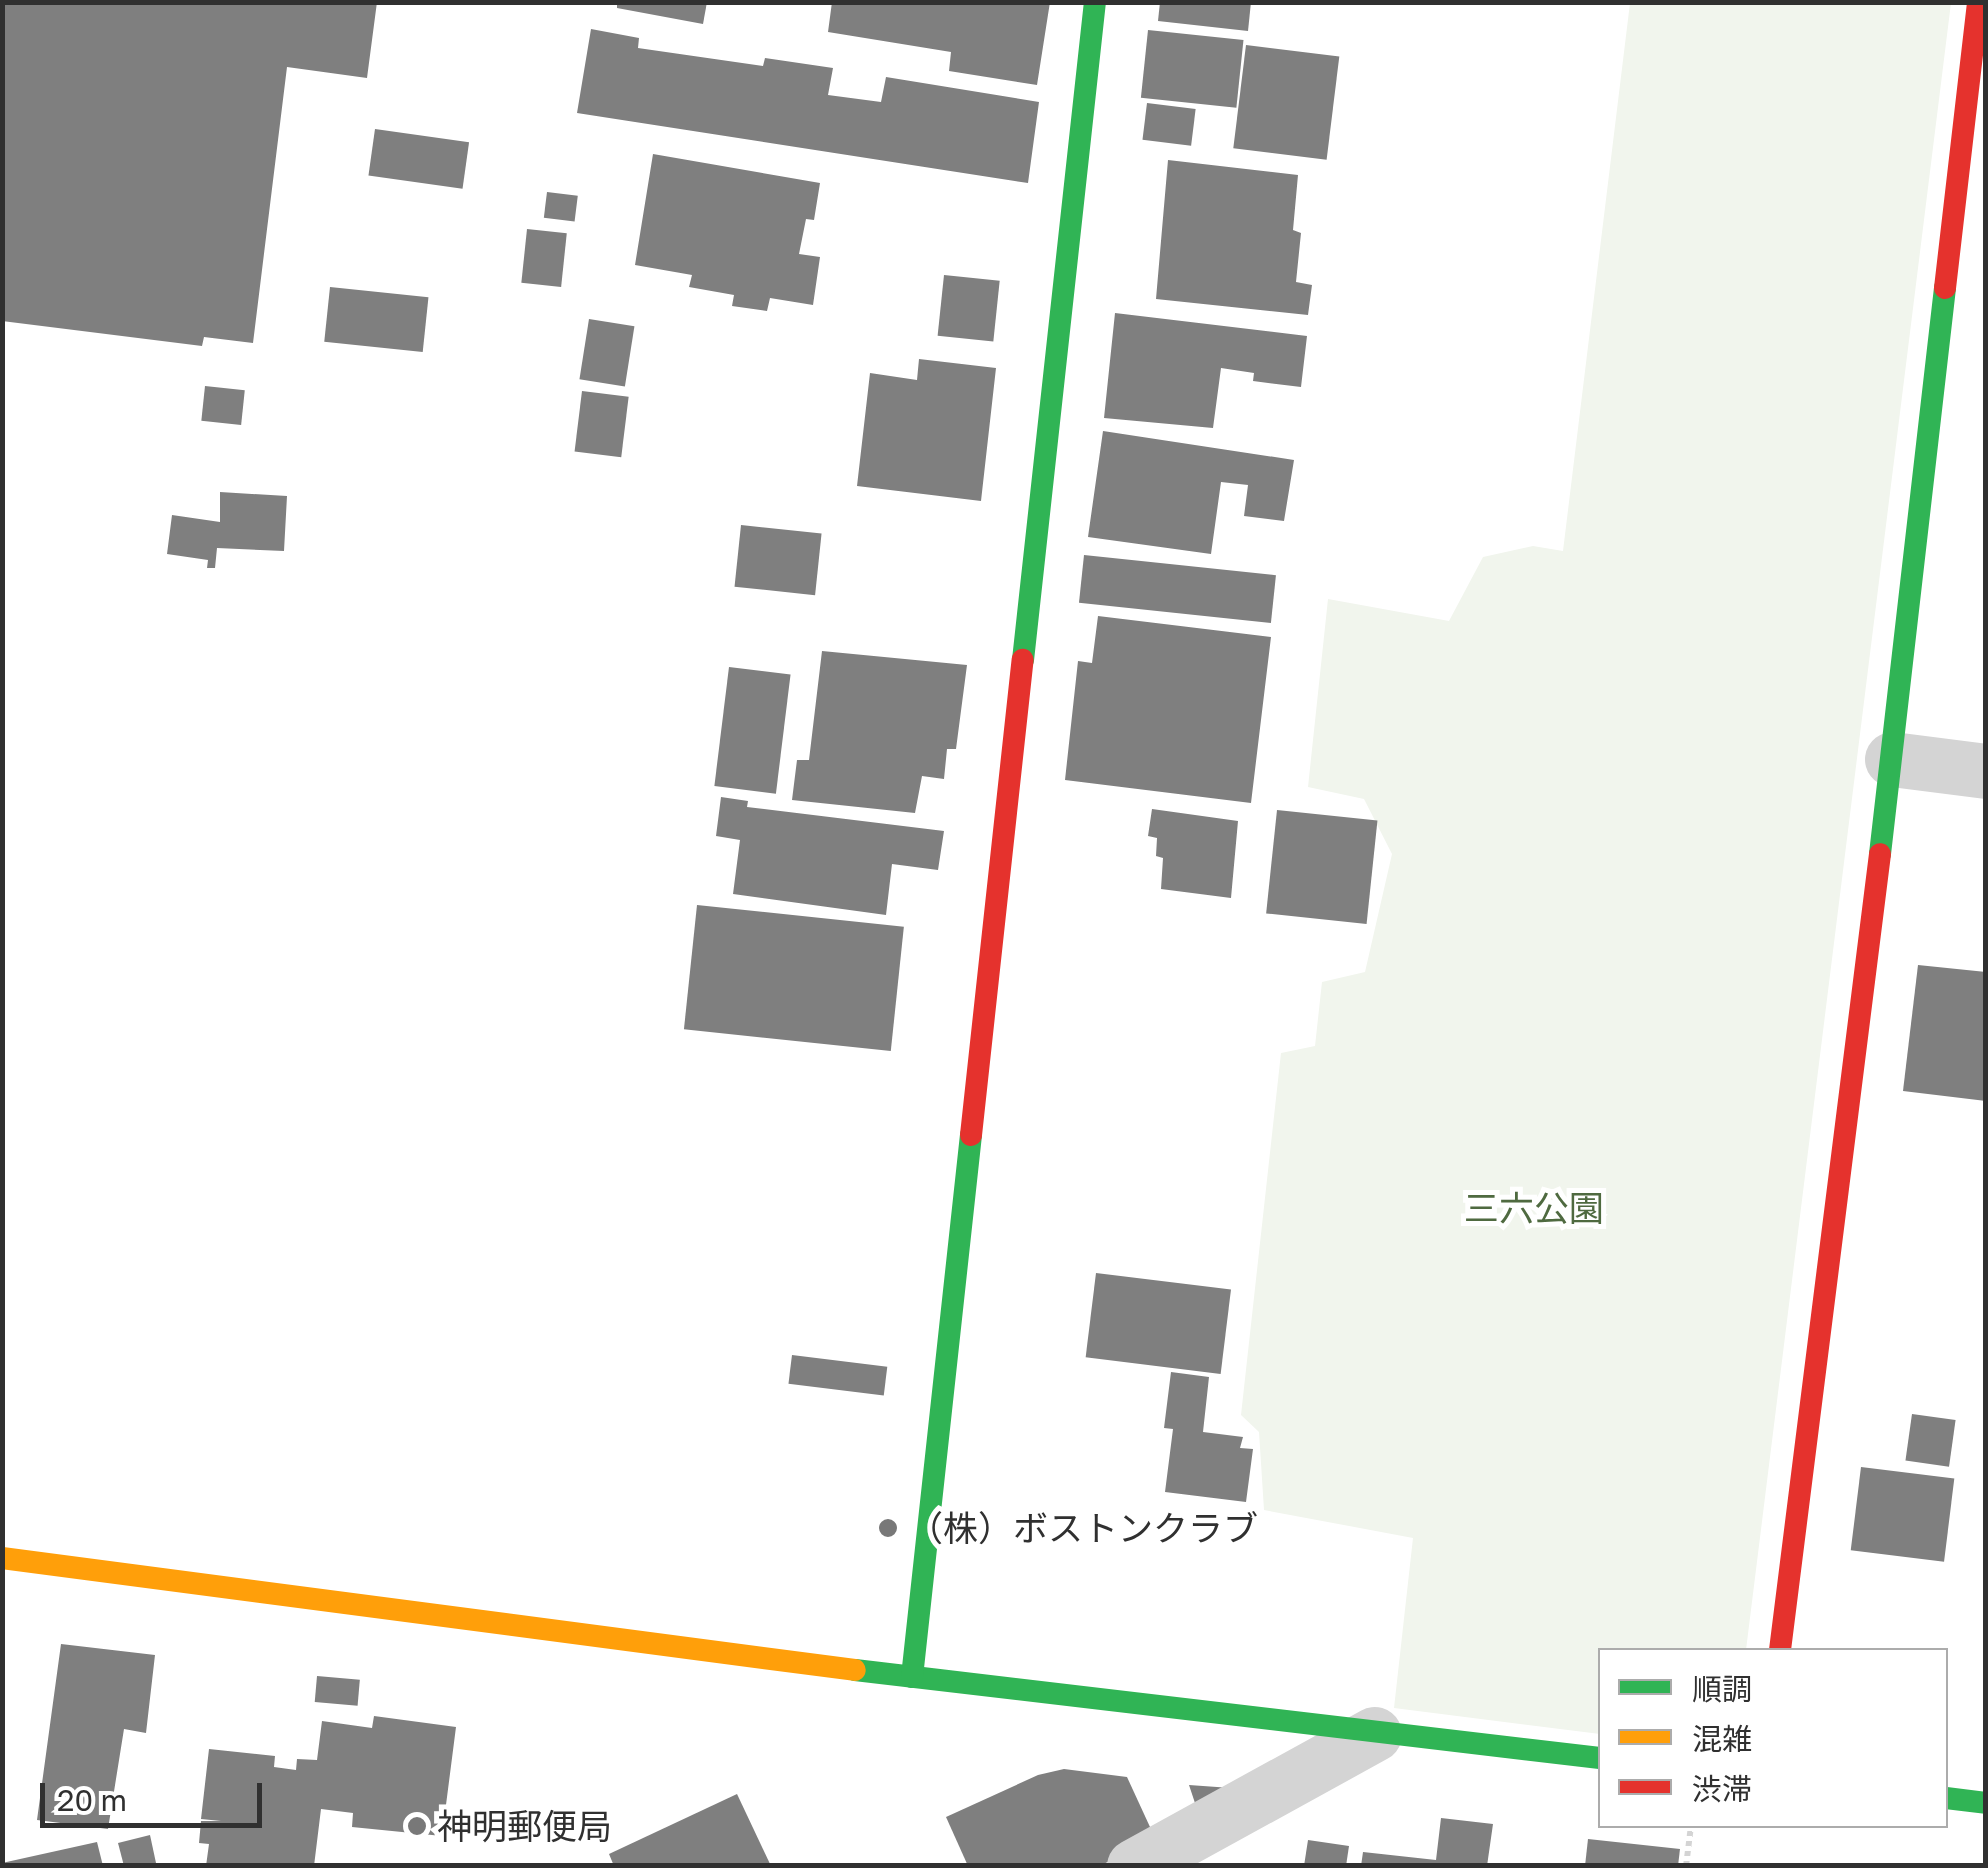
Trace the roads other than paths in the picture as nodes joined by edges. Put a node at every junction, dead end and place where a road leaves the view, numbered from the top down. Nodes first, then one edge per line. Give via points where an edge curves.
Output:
1 (1095, 2) edge
2 (1978, 2) edge
3 (1892, 759) junction
4 (1986, 771) edge
5 (2, 1558) edge
6 (1780, 1648) edge
7 (912, 1677) junction
8 (1374, 1734) junction
9 (1598, 1758) edge
10 (1948, 1798) edge
11 (1986, 1803) edge
12 (1134, 1866) edge

1 - 7 street
2 - 3 street
3 - 4 street
3 - 6 street
5 - 7 street
7 - 8 street
8 - 9 street
8 - 12 street
10 - 11 street

